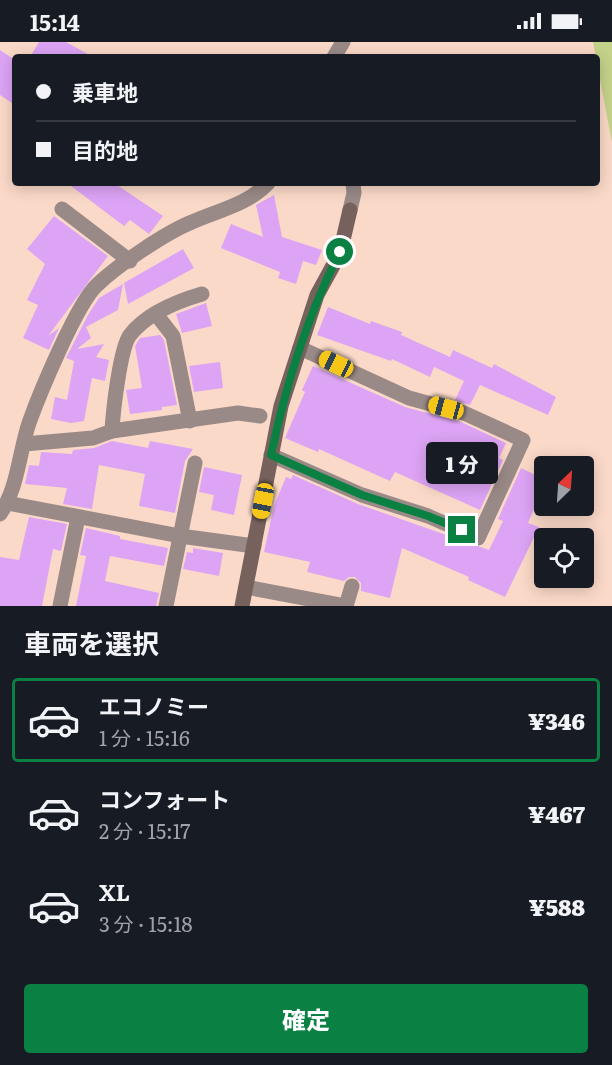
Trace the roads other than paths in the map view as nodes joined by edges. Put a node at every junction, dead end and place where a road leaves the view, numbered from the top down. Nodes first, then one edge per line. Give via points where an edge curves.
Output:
1 (264, 186) edge
2 (353, 186) edge
3 (62, 209) dead end
4 (130, 261) junction
5 (202, 294) dead end
6 (156, 314) junction
7 (300, 348) junction
8 (260, 416) dead end
9 (190, 421) junction
10 (112, 431) junction
11 (24, 444) junction
12 (271, 455) junction
13 (195, 463) dead end
14 (4, 509) edge
15 (78, 517) junction
16 (180, 536) junction
17 (254, 546) junction
18 (352, 586) dead end
19 (246, 587) junction
20 (60, 606) edge
21 (166, 606) edge
22 (242, 606) edge
23 (346, 606) edge

1 - 4 street via 240,204 191,222
2 - 7 street via 340,252 317,295
3 - 4 street
4 - 11 street via 97,285 87,298
5 - 6 street via 180,300
6 - 9 street via 173,336
6 - 10 street via 130,335
7 - 12 street via 281,406
7 - 12 street via 409,398 464,413 523,440 478,538 428,516 362,495
8 - 9 street via 238,413
9 - 10 street
10 - 11 street via 93,438
11 - 14 street
12 - 17 street
13 - 16 street
14 - 15 street
15 - 16 street
15 - 20 street
16 - 17 street
16 - 21 street
17 - 19 street
18 - 23 street
19 - 22 street
19 - 23 street

